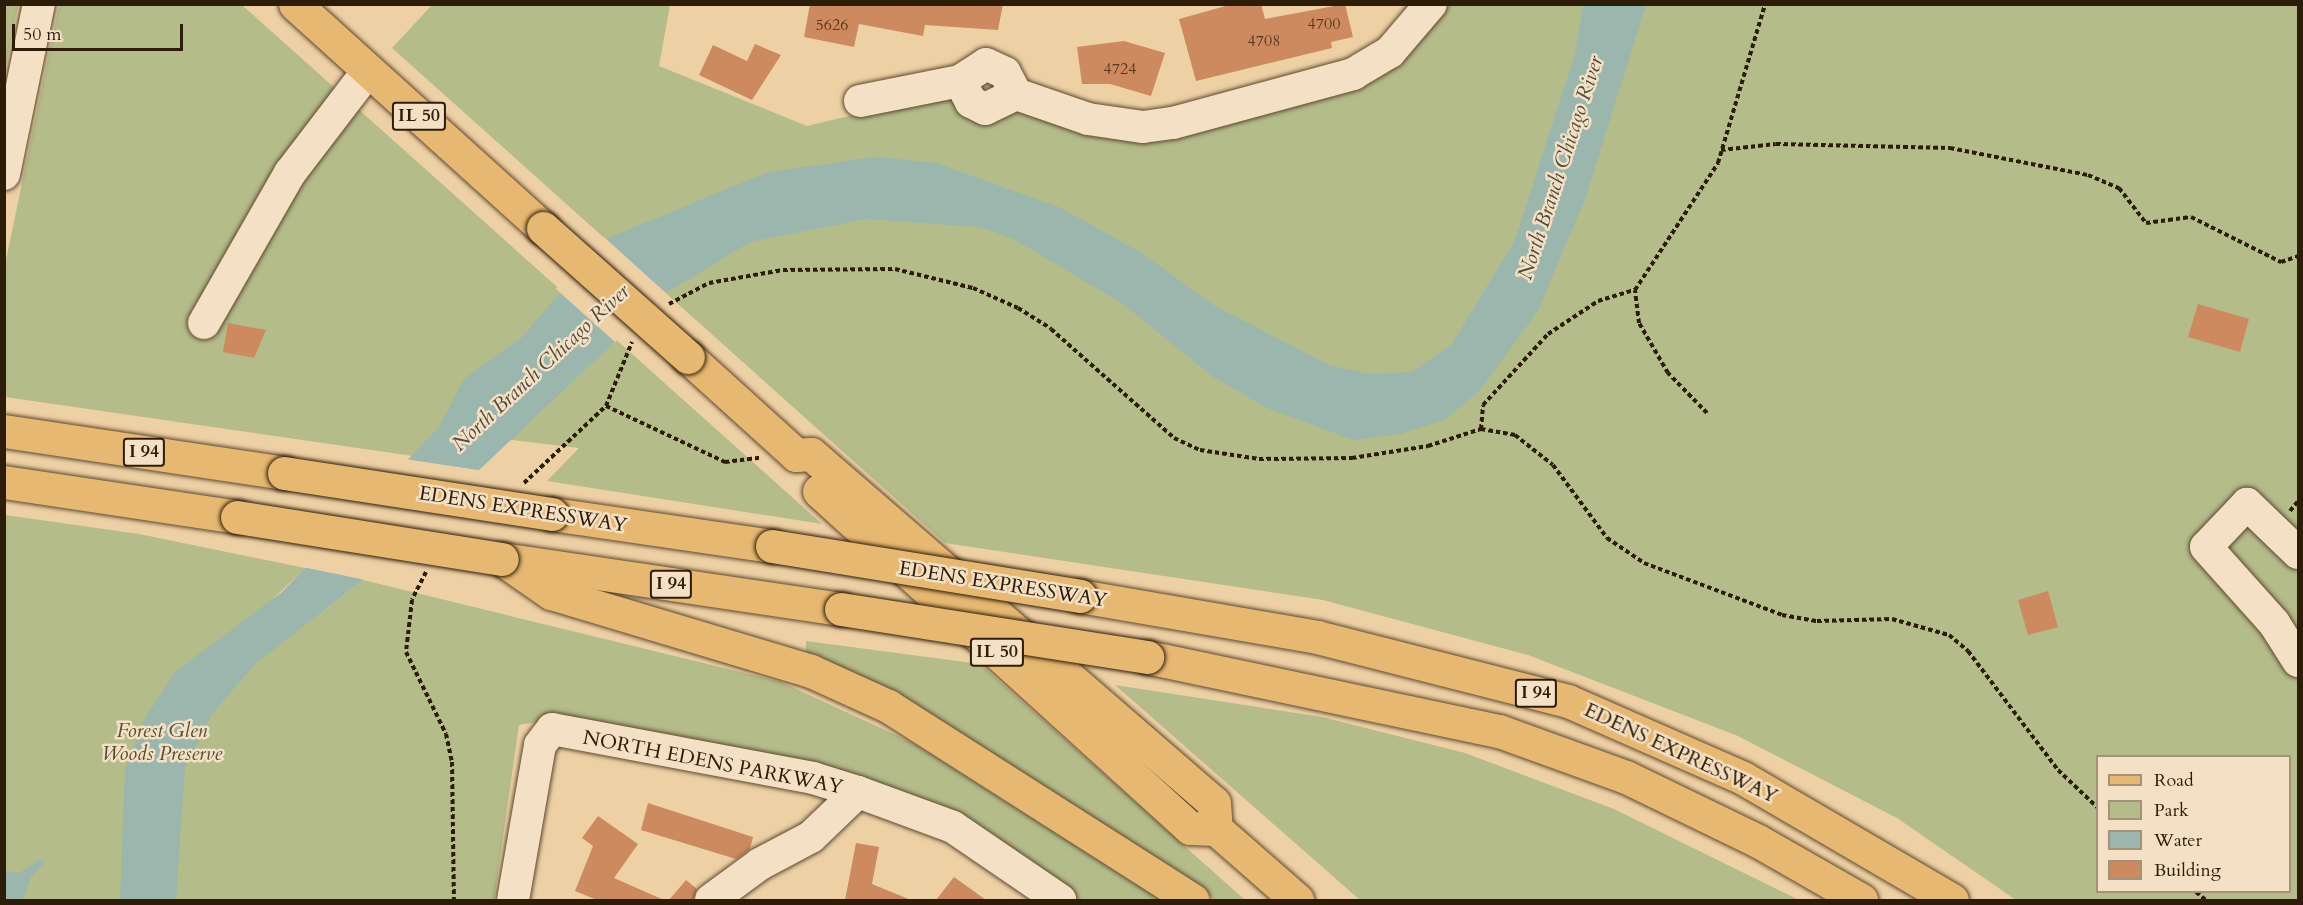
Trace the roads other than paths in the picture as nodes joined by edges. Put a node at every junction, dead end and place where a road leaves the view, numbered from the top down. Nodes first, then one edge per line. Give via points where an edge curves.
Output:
1 (39, 4) edge
2 (295, 4) edge
3 (1431, 4) edge
4 (368, 71) junction
5 (860, 101) dead end
6 (4, 174) edge
7 (204, 323) dead end
8 (4, 431) edge
9 (4, 482) edge
10 (2298, 553) edge
11 (502, 559) junction
12 (2298, 661) edge
13 (858, 792) junction
14 (513, 900) edge
15 (711, 900) edge
16 (1060, 900) edge
17 (1192, 900) edge
18 (1297, 900) edge
19 (1861, 900) edge
20 (1952, 900) edge

1 - 6 street
2 - 4 main road, IL 50
3 - 5 street via 1390,52 1353,74 1173,123 1143,127 1088,119 1016,94 993,65 979,65 960,81
4 - 7 street via 290,172
4 - 18 main road, IL 50, bridge via 796,454 811,454 1214,803 1216,829
8 - 20 main road, EDENS EXPRESSWAY / I 94, bridge via 772,546 1317,637 1568,701 1743,778
9 - 11 main road, I 94, bridge
10 - 12 street via 2247,504 2206,547 2274,623
11 - 17 main road via 551,593 811,671 888,706
11 - 19 main road, I 94, bridge via 1147,657 1499,731 1626,777 1758,841
13 - 14 street, NORTH EDENS PARKWAY via 813,778 552,729 540,745
13 - 15 street via 811,837 760,864
13 - 16 street, NORTH EDENS PARKWAY via 953,827

